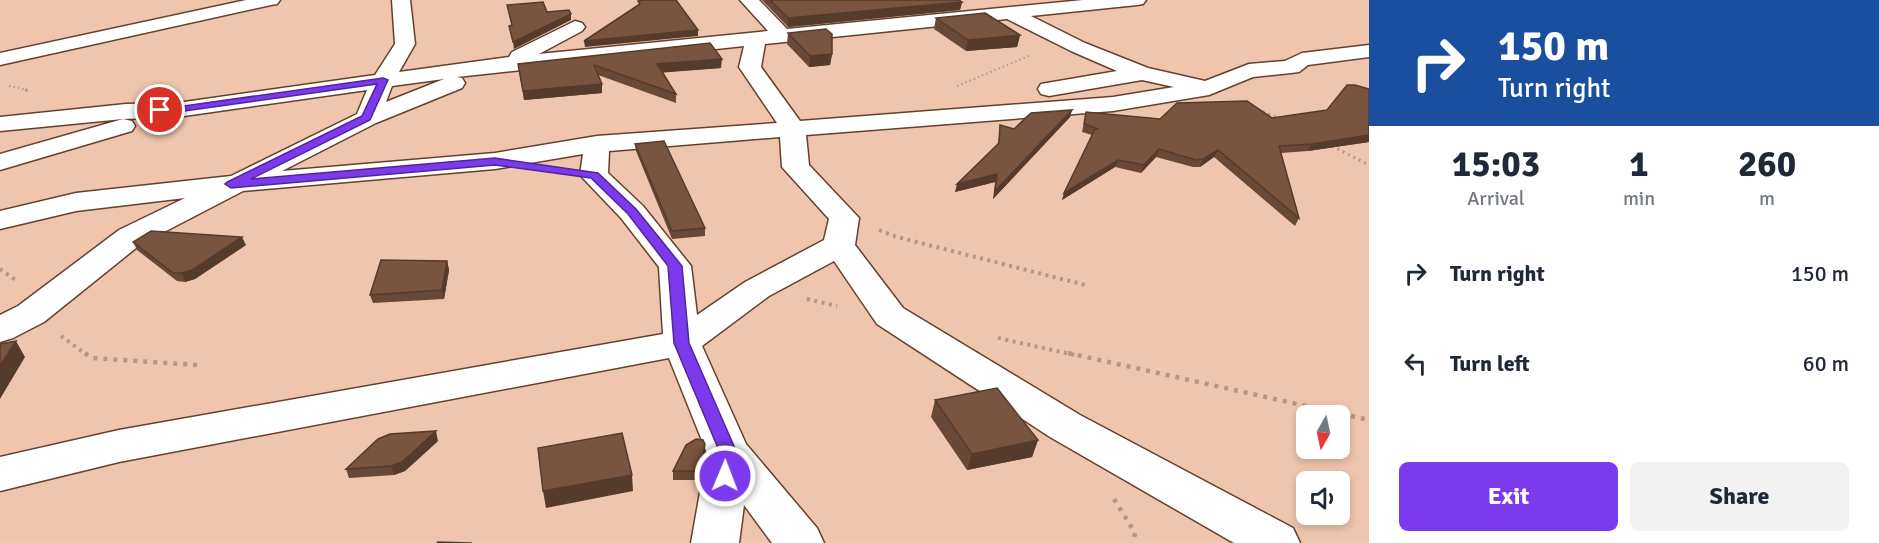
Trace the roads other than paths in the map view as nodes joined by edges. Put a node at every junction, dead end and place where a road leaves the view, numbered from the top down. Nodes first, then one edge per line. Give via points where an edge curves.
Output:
1 (271, 0) edge
2 (401, 0) edge
3 (749, 0) edge
4 (988, 0) edge
5 (1137, 0) edge
6 (1011, 14) junction
7 (575, 27) dead end
8 (765, 39) junction
9 (1369, 51) edge
10 (0, 59) edge
11 (503, 64) junction
12 (1142, 73) junction
13 (383, 80) junction
14 (1209, 88) junction
15 (177, 110) junction
16 (367, 117) junction
17 (0, 124) edge
18 (792, 127) junction
19 (596, 160) junction
20 (0, 162) edge
21 (231, 184) junction
22 (0, 220) edge
23 (842, 231) junction
24 (0, 330) edge
25 (682, 343) junction
26 (729, 453) junction
27 (0, 474) edge
28 (715, 543) edge
29 (800, 543) edge
30 (1276, 543) edge

1 - 10 street
2 - 13 street via 405,44
3 - 8 street via 778,31
4 - 6 street
5 - 6 street
6 - 8 street
6 - 12 street
7 - 11 street
8 - 11 street
8 - 18 street via 750,67
9 - 14 street via 1327,54 1302,59 1291,67 1249,71
11 - 13 street
11 - 16 street
12 - 14 street
12 - 18 street via 1081,85 843,116
13 - 15 street
13 - 16 street
14 - 18 street via 1113,104
15 - 17 street via 126,111
15 - 20 street
16 - 21 street
18 - 19 street
18 - 23 street via 796,167
19 - 21 street via 495,161
19 - 25 street via 675,266
21 - 22 street via 76,202
21 - 24 street via 130,237 31,314
23 - 25 street
23 - 30 street via 890,316 1065,426
25 - 26 street
25 - 27 street via 119,446
26 - 28 street
26 - 29 street

